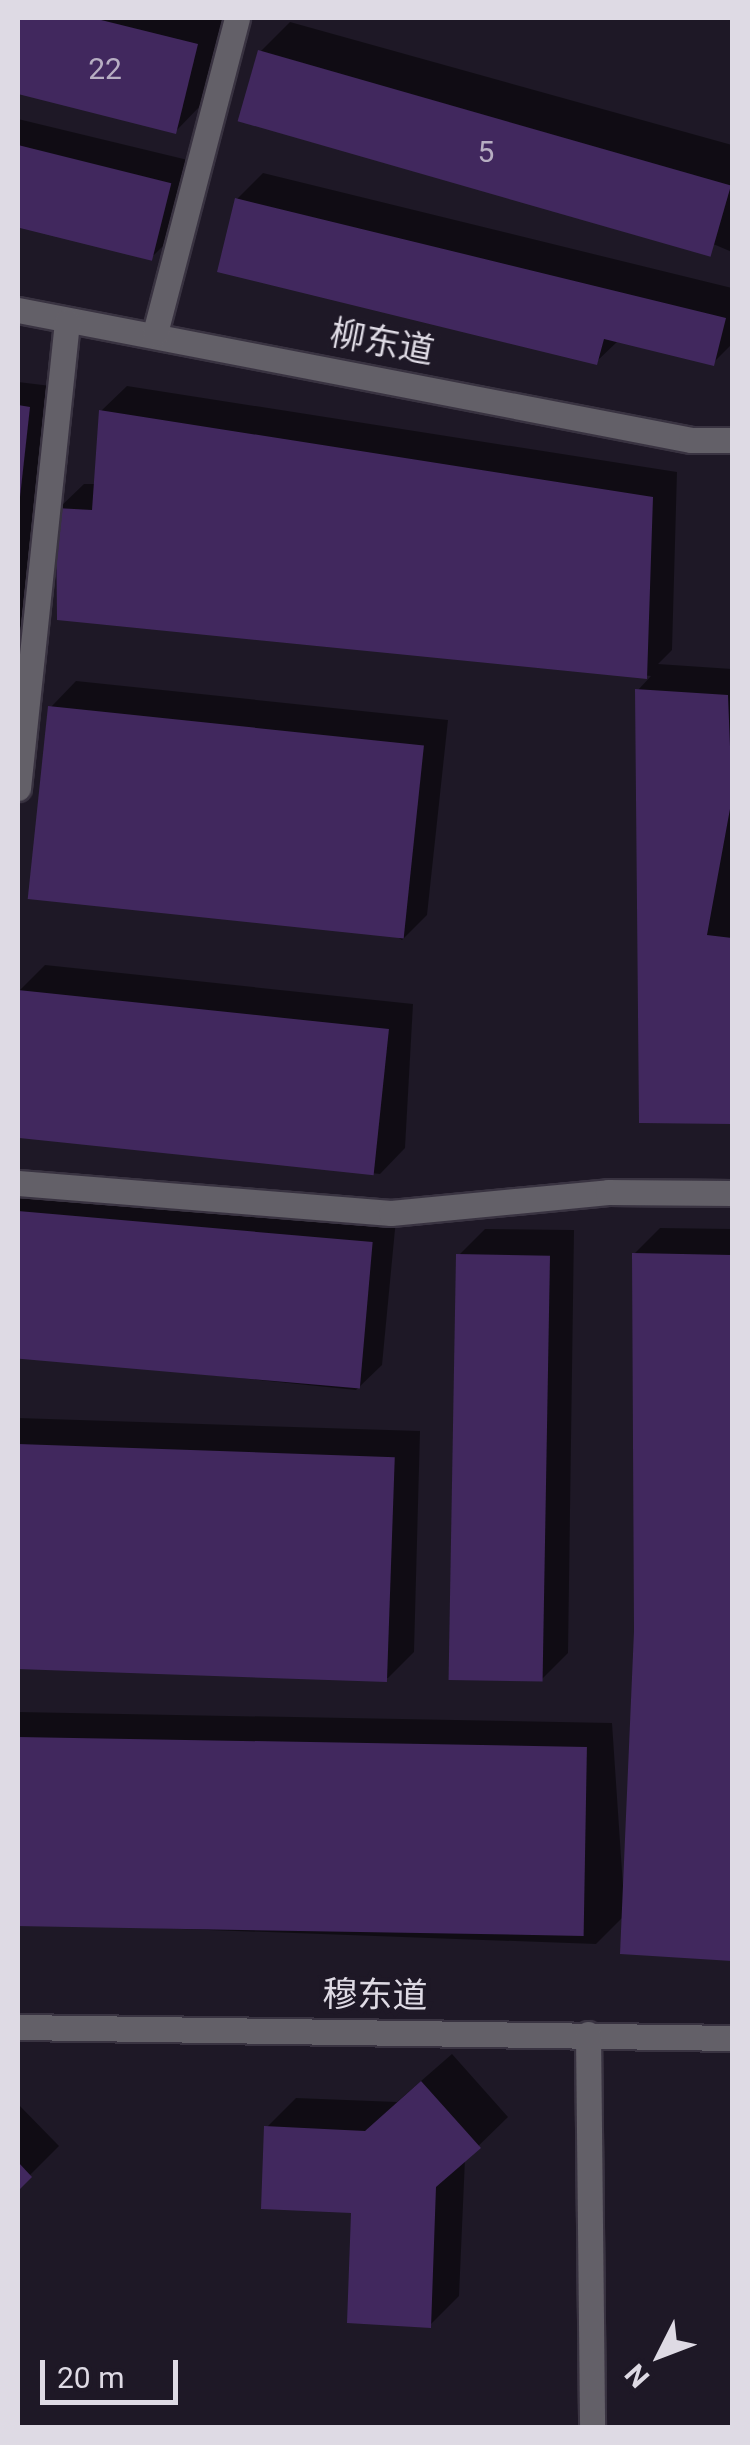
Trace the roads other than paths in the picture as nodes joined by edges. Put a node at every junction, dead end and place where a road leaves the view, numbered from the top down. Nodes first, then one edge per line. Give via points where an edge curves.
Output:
1 (237, 18) edge
2 (18, 310) edge
3 (67, 322) junction
4 (155, 334) junction
5 (732, 440) edge
6 (18, 788) edge
7 (18, 1183) edge
8 (732, 1194) edge
9 (18, 2027) edge
10 (588, 2034) junction
11 (732, 2038) edge
12 (592, 2428) edge

1 - 4 street
2 - 3 street, 柳东道
3 - 4 street, 柳东道
3 - 6 street
4 - 5 street, 柳东道 via 691,440
7 - 8 street via 391,1213 608,1192
9 - 10 street, 穆东道
10 - 11 street, 穆东道
10 - 12 street

